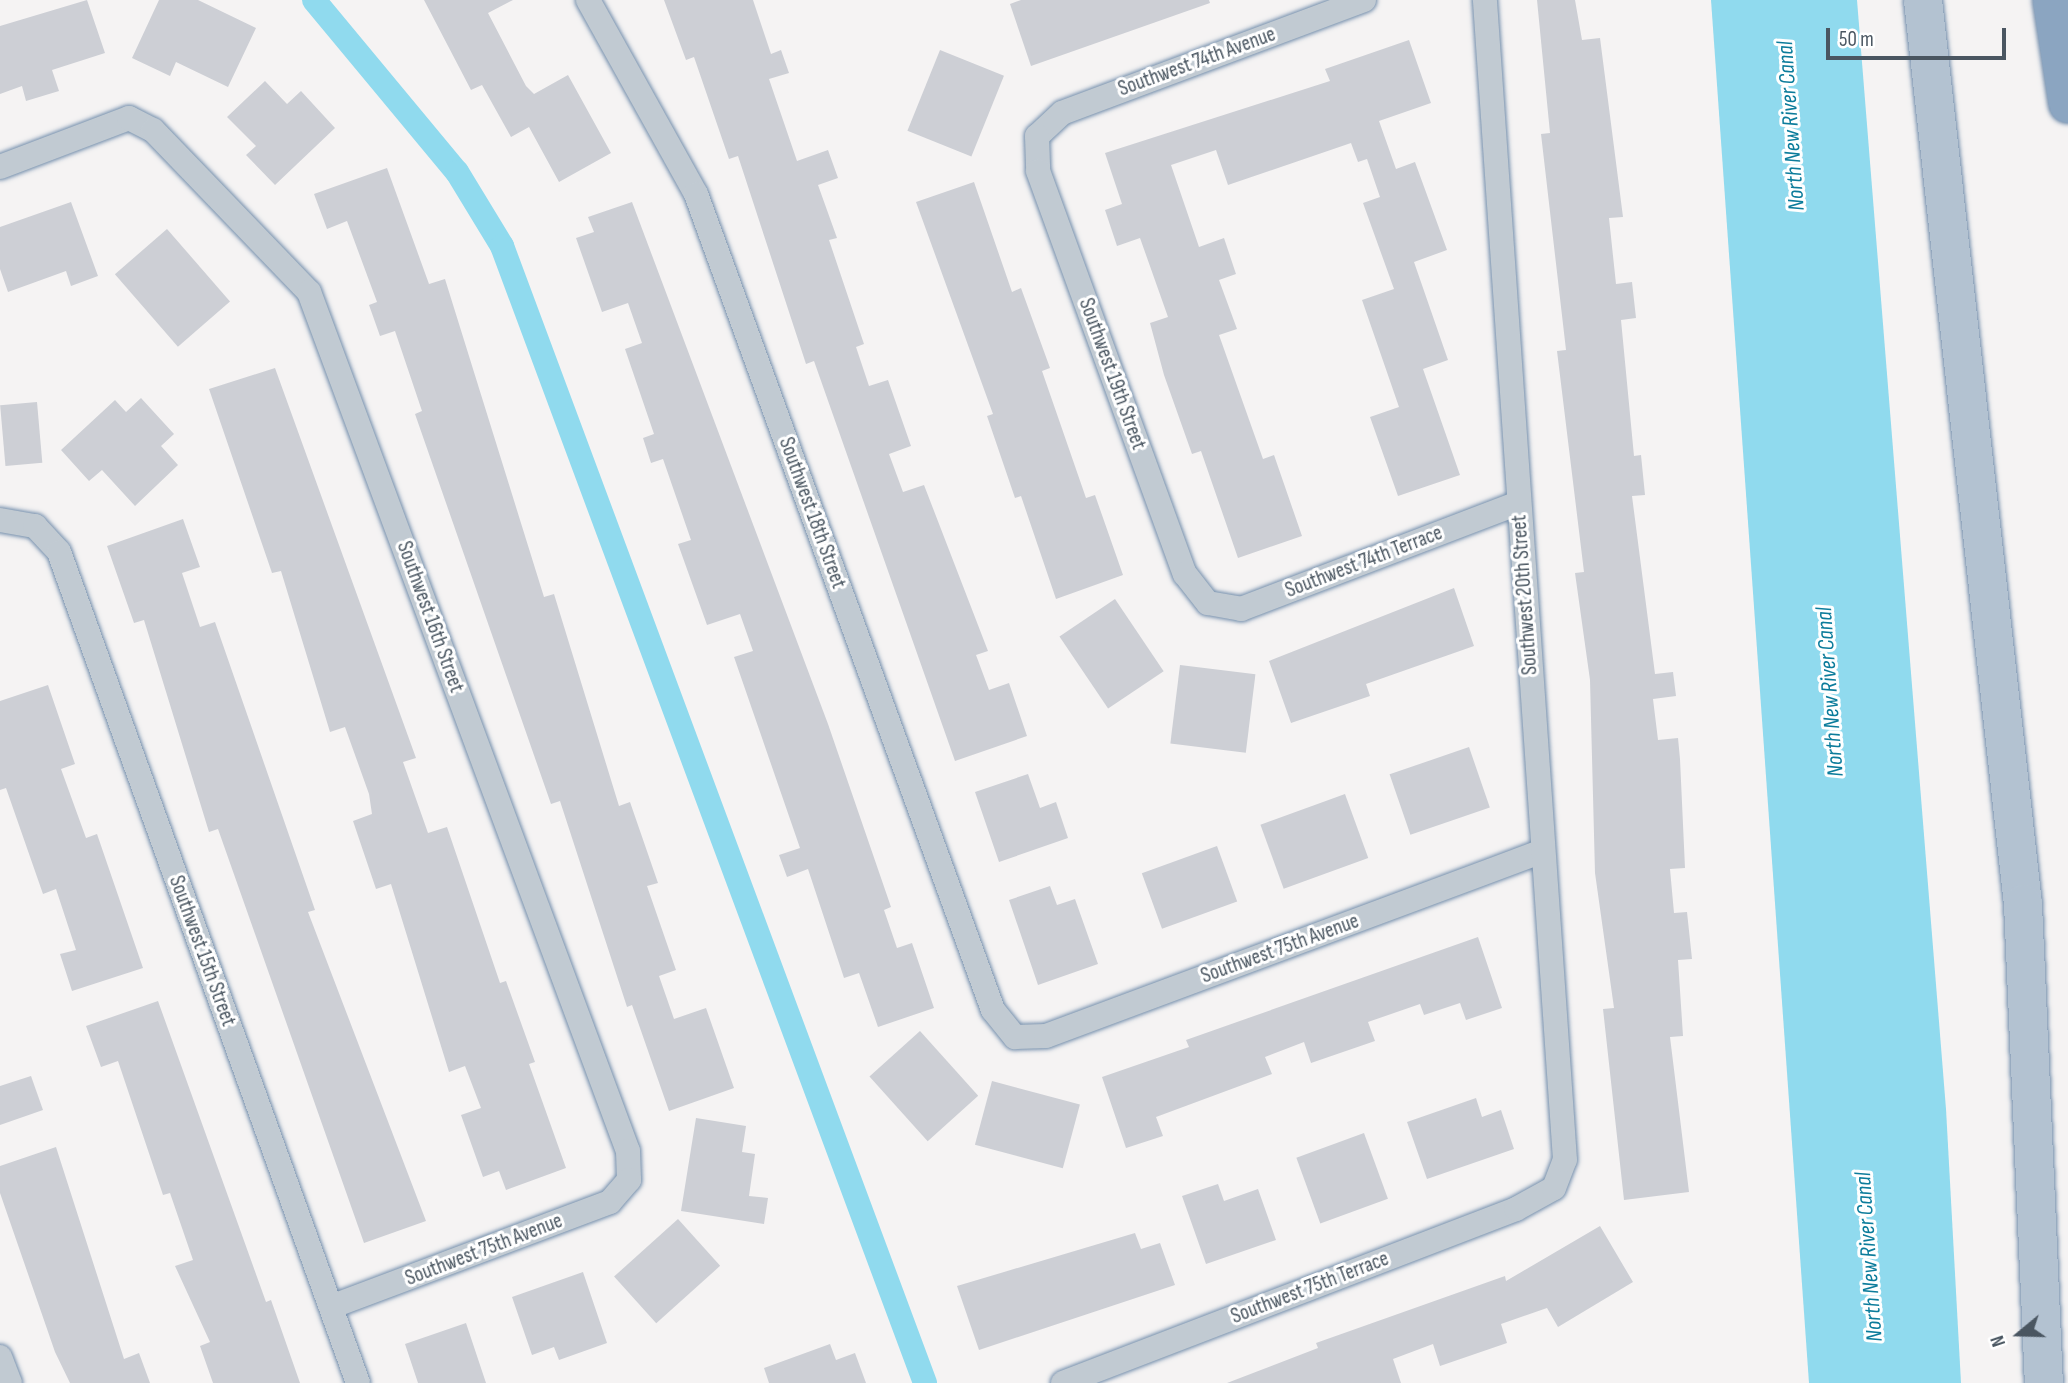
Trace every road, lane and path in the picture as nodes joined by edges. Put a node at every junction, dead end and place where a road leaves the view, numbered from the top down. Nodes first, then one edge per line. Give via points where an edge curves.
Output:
1 (588, 0) edge
2 (1364, 0) edge
3 (1485, 0) edge
4 (1923, 0) edge
5 (2052, 0) edge
6 (2068, 104) edge
7 (1037, 136) joint
8 (0, 167) edge
9 (1518, 503) junction
10 (0, 520) edge
11 (1209, 603) joint
12 (1543, 851) junction
13 (1015, 1037) joint
14 (629, 1180) joint
15 (1555, 1188) joint
16 (331, 1307) junction
17 (2042, 1317) junction
18 (0, 1357) edge
19 (2068, 1378) edge
20 (10, 1383) edge
21 (358, 1383) edge
22 (1063, 1383) edge
23 (2044, 1383) edge

1 - 13 street, Southwest 18th Street via 696,194 993,1010
2 - 7 street, Southwest 74th Avenue via 1062,113
3 - 9 street, Southwest 20th Street
4 - 17 main road via 2023,904
5 - 6 highway
7 - 11 street, Southwest 19th Street via 1038,171 1180,561
8 - 14 street, Southwest 16th Street via 129,118 153,130 309,292 628,1152
9 - 11 street, Southwest 74th Terrace via 1241,609
9 - 12 street, Southwest 20th Street
10 - 16 street, Southwest 15th Street via 35,526 59,552
12 - 13 street, Southwest 75th Avenue via 1046,1036
12 - 15 street, Southwest 20th Street via 1565,1160
14 - 16 street, Southwest 75th Avenue via 610,1202
15 - 22 street, Southwest 75th Terrace
16 - 21 street, Southwest 15th Street
17 - 19 main road
17 - 23 main road
18 - 20 street

